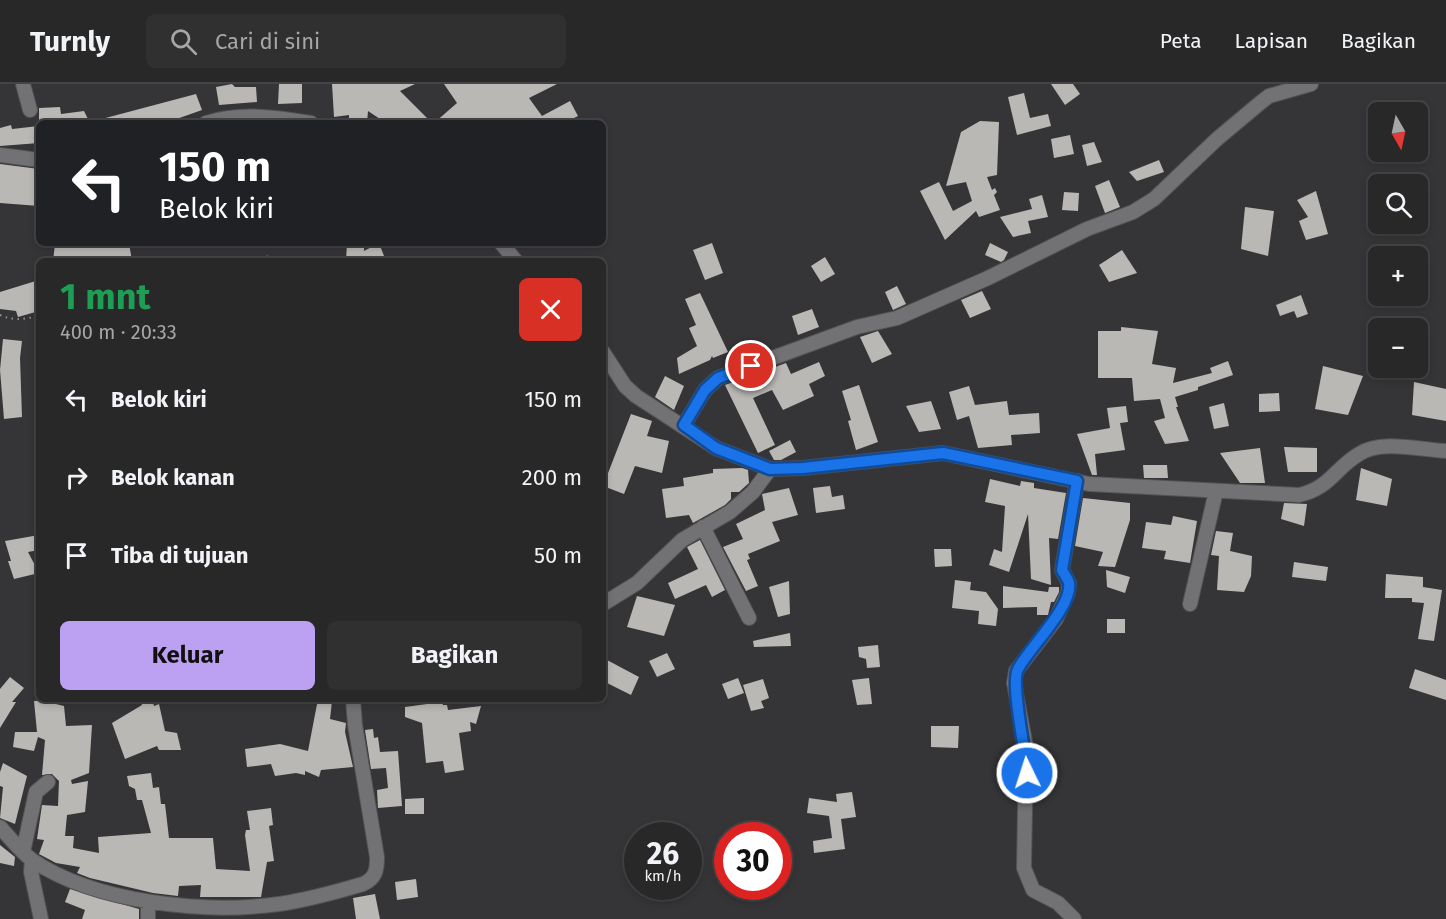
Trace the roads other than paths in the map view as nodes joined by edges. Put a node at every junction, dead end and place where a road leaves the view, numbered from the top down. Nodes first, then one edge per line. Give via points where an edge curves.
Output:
1 (23, 84) edge
2 (1311, 84) edge
3 (30, 110) dead end
4 (216, 120) edge
5 (292, 120) edge
6 (0, 155) edge
7 (36, 160) edge
8 (504, 246) edge
9 (514, 258) edge
10 (606, 357) edge
11 (684, 425) junction
12 (1446, 451) edge
13 (770, 469) junction
14 (1077, 481) junction
15 (1216, 491) junction
16 (703, 527) junction
17 (606, 602) edge
18 (1190, 604) dead end
19 (749, 618) dead end
20 (353, 702) edge
21 (48, 782) dead end
22 (0, 828) edge
23 (28, 856) junction
24 (148, 902) junction
25 (41, 919) edge
26 (148, 919) edge
27 (1074, 919) edge

1 - 3 street
2 - 11 street via 1269,96 1154,199 1133,212 1087,229 897,318 857,327 718,378 705,390
4 - 5 street
6 - 7 street
8 - 9 street
10 - 11 street via 636,396
11 - 13 street via 716,448
12 - 15 street via 1371,448 1358,454 1315,492 1299,495
13 - 14 street via 943,453
13 - 16 street via 743,501
14 - 15 street
14 - 27 street via 1062,570 1069,583 1068,593 1056,619 1016,671 1014,683 1026,747 1024,868 1034,890 1058,903
15 - 18 street
16 - 17 street via 682,540 637,583
16 - 19 street
20 - 24 street via 377,857 377,870 371,881 280,904 236,908
21 - 23 street via 36,792
22 - 23 street
23 - 24 street via 69,880 106,894
23 - 25 street
24 - 26 street

